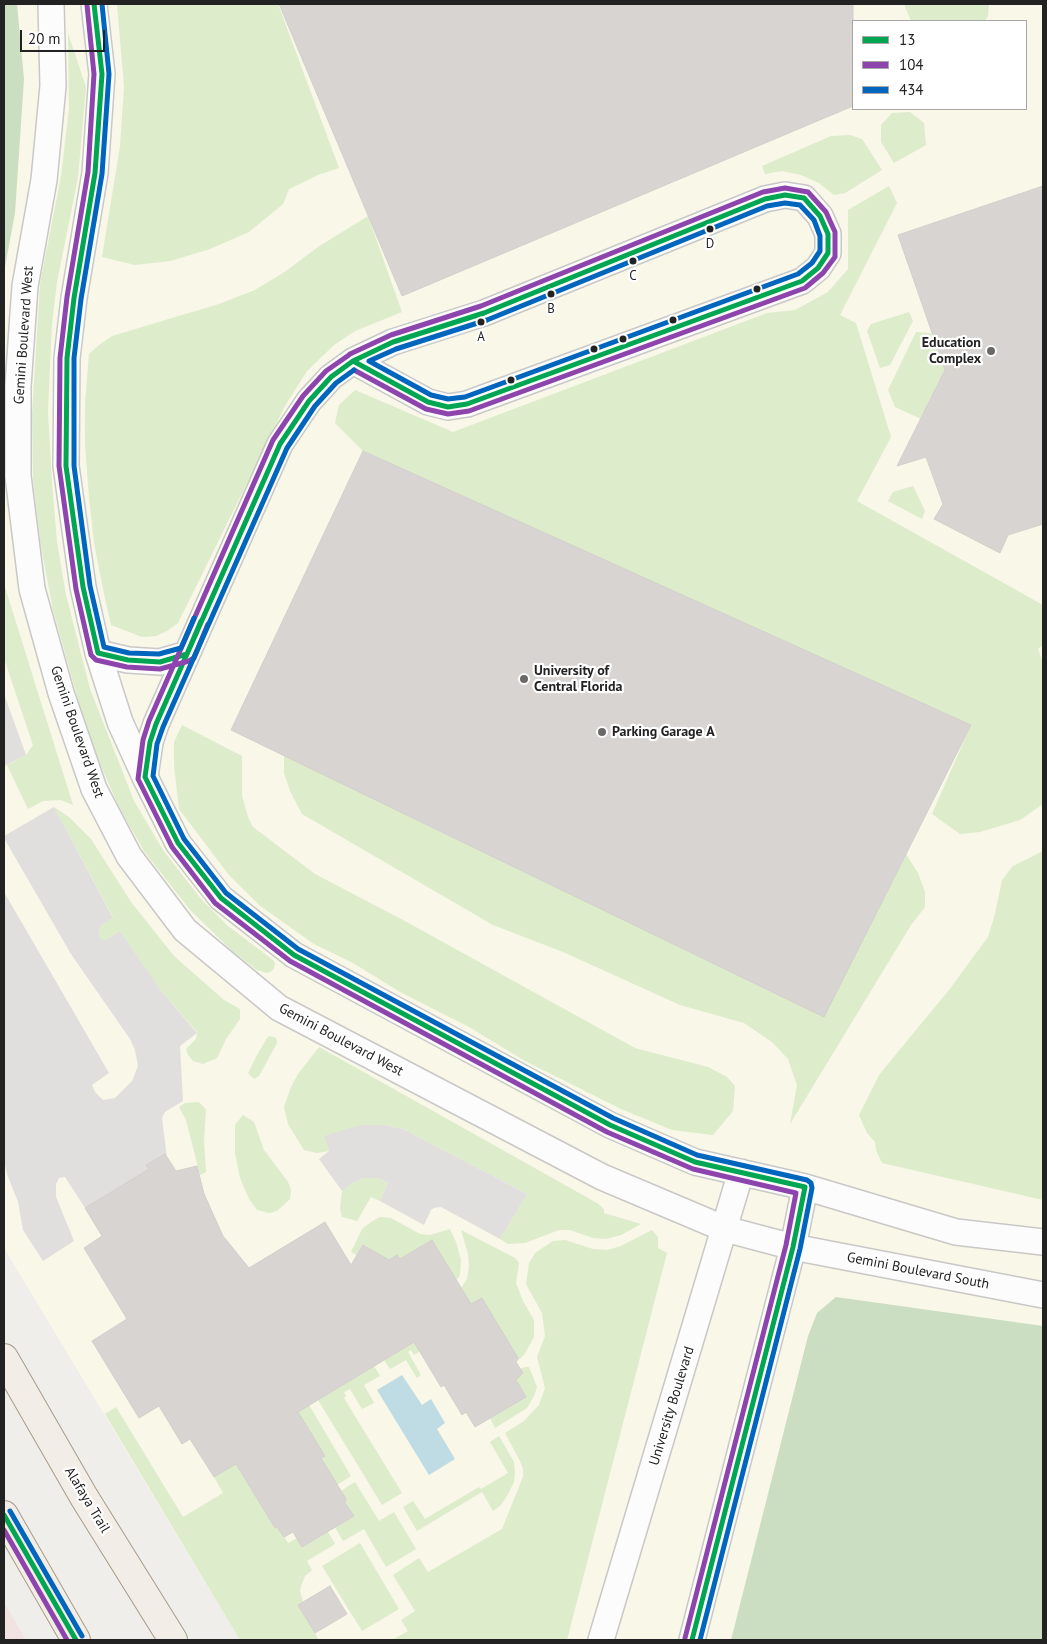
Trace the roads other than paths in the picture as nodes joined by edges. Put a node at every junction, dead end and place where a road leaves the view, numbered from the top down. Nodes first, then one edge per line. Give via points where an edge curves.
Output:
1 (51, 4) edge
2 (94, 4) edge
3 (352, 360) junction
4 (98, 653) junction
5 (187, 654) junction
6 (145, 778) junction
7 (741, 1172) junction
8 (805, 1187) junction
9 (725, 1229) junction
10 (1043, 1242) edge
11 (793, 1247) junction
12 (1043, 1295) edge
13 (4, 1358) edge
14 (4, 1515) edge
15 (76, 1640) edge
16 (173, 1640) edge
17 (601, 1640) edge
18 (692, 1640) edge

1 - 9 street, Gemini Boulevard West via 53,86 44,180 24,286 18,386 18,476 32,589 61,694 94,790 130,856 185,930 279,1008 602,1177
2 - 4 street via 102,74 95,173 74,298 68,358 66,466 83,587
3 - 3 street via 393,342 484,313 765,199 785,195 804,198 820,216 828,234 828,253 818,268 802,280 467,404 448,407 428,402
3 - 5 street via 309,401 280,444
4 - 5 street via 128,660 160,662
4 - 6 street via 120,722
5 - 6 street via 156,724
6 - 7 street via 178,844 220,898 294,955 610,1125 695,1162
7 - 8 street
7 - 9 street, University Boulevard
8 - 10 street via 956,1232
8 - 11 street
9 - 11 street, Gemini Boulevard West
9 - 17 street, University Boulevard
11 - 12 street, Gemini Boulevard South
11 - 18 street
13 - 16 main road, Alafaya Trail via 84,1497
14 - 15 main road

